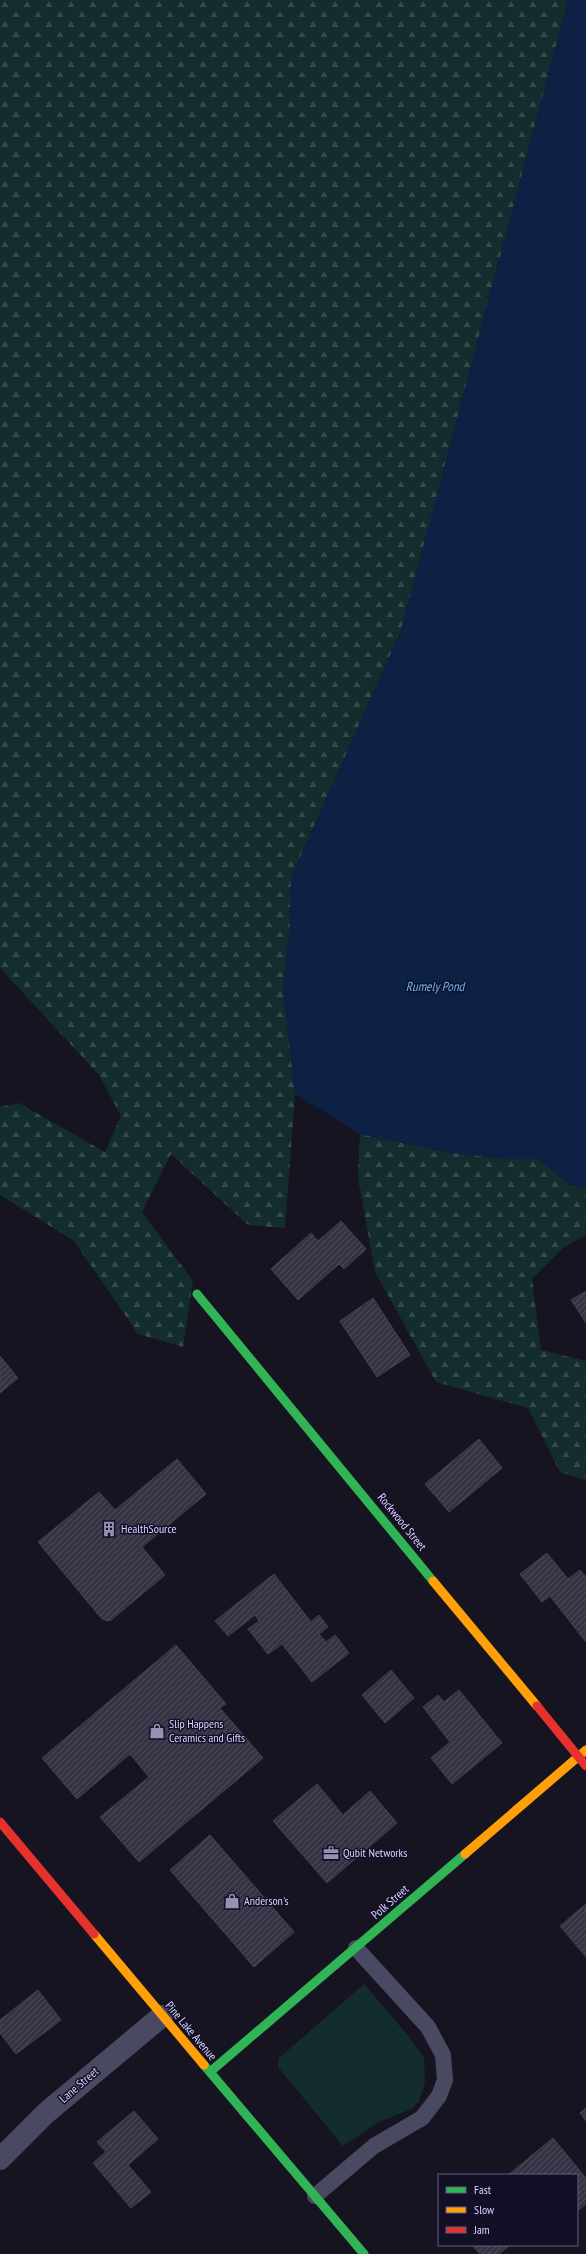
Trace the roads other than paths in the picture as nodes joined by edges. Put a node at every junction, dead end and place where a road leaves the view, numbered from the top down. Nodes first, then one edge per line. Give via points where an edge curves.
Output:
1 (197, 1294) dead end
2 (586, 1750) edge
3 (578, 1757) junction
4 (586, 1766) edge
5 (0, 1822) edge
6 (356, 1948) junction
7 (162, 2016) junction
8 (210, 2072) junction
9 (0, 2158) edge
10 (315, 2196) junction
11 (364, 2254) edge

1 - 3 street, Rockwood Street
2 - 3 street, Polk Street
3 - 4 street, Rockwood Street
3 - 6 street, Polk Street
5 - 7 street, Pine Lake Avenue
6 - 8 street, Polk Street
6 - 10 lane via 428,2027 443,2055 445,2080 439,2096 422,2118 374,2146
7 - 8 street, Pine Lake Avenue
7 - 9 street, Lane Street via 52,2108
8 - 10 street, Pine Lake Avenue
10 - 11 street, Pine Lake Avenue

